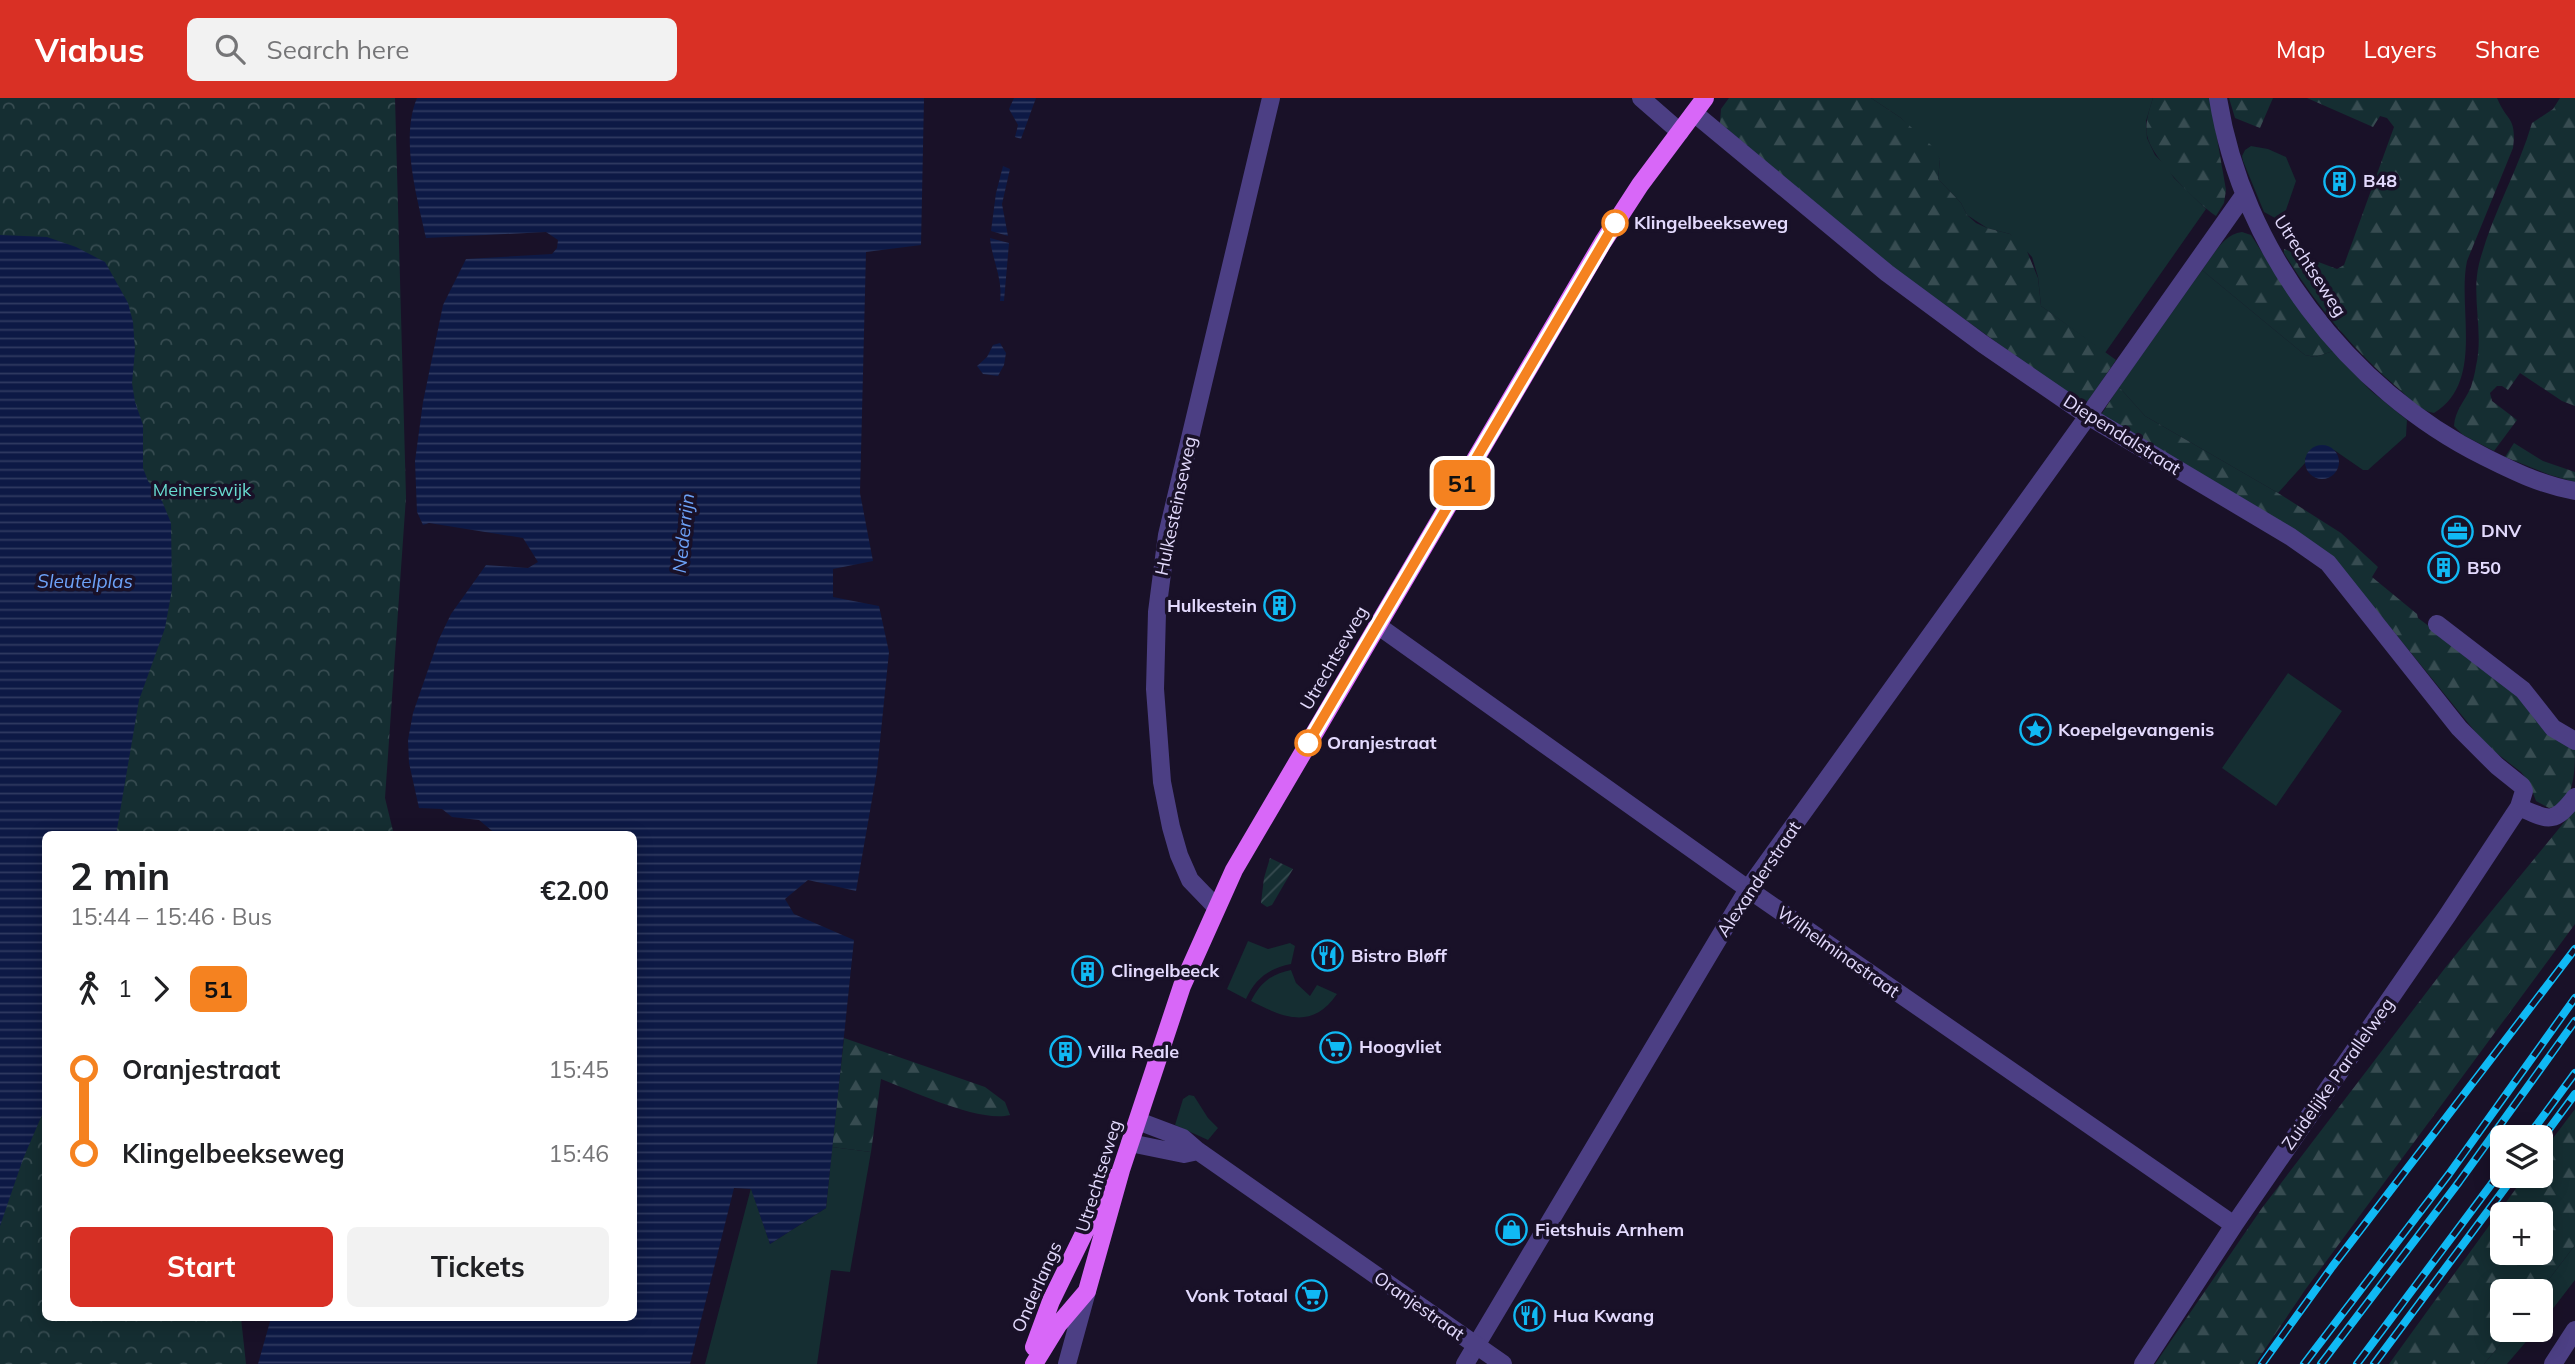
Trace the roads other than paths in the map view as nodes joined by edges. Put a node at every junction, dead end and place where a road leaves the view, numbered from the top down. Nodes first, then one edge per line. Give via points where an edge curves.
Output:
1 (1271, 98) edge
2 (1641, 98) edge
3 (1705, 98) edge
4 (2218, 98) edge
5 (1694, 113) junction
6 (1680, 132) junction
7 (2244, 195) junction
8 (2088, 416) junction
9 (2575, 491) edge
10 (2437, 624) dead end
11 (1377, 625) junction
12 (2575, 741) edge
13 (2575, 797) edge
14 (2519, 807) junction
15 (1748, 889) junction
16 (1216, 907) junction
17 (1138, 1121) junction
18 (1128, 1149) junction
19 (1198, 1151) junction
20 (2234, 1225) junction
21 (1087, 1292) junction
22 (2575, 1330) edge
23 (1476, 1345) junction
24 (1028, 1364) edge
25 (1034, 1364) edge
26 (1067, 1364) edge
27 (1465, 1364) edge
28 (1503, 1364) edge
29 (2143, 1364) edge
30 (2553, 1364) edge

1 - 16 street, Hulkesteinseweg via 1167,535 1157,612 1155,689 1162,782 1189,880
2 - 6 street
3 - 5 main road, Utrechtseweg
4 - 7 street, Utrechtseweg
5 - 6 main road, Utrechtseweg
5 - 8 street, Diependalstraat via 1887,273
6 - 11 main road, Utrechtseweg via 1603,242
7 - 8 street, Alexanderstraat
7 - 9 street, Utrechtseweg via 2297,291 2376,384 2463,446 2525,477
8 - 14 street, Diependalstraat via 2329,563 2459,728 2519,783 2524,790
8 - 15 street, Alexanderstraat
10 - 12 street via 2523,690 2553,728
11 - 15 street, Wilhelminastraat
11 - 16 main road, Utrechtseweg
13 - 14 street via 2555,818
14 - 20 street, Zuidelijke Parallelweg
15 - 20 street, Wilhelminastraat
15 - 23 street, Alexanderstraat
16 - 17 main road, Utrechtseweg via 1182,986
17 - 18 main road, Utrechtseweg
17 - 19 street, Oranjestraat via 1183,1138
18 - 19 street
18 - 21 main road, Utrechtseweg
18 - 24 main road, Onderlangs via 1051,1301
19 - 23 street, Oranjestraat
20 - 29 street, Zuidelijke Parallelweg
21 - 25 main road, Onderlangs via 1058,1325
21 - 26 street, Utrechtseweg
22 - 30 street
23 - 27 street, Alexanderstraat
23 - 28 street, Oranjestraat

